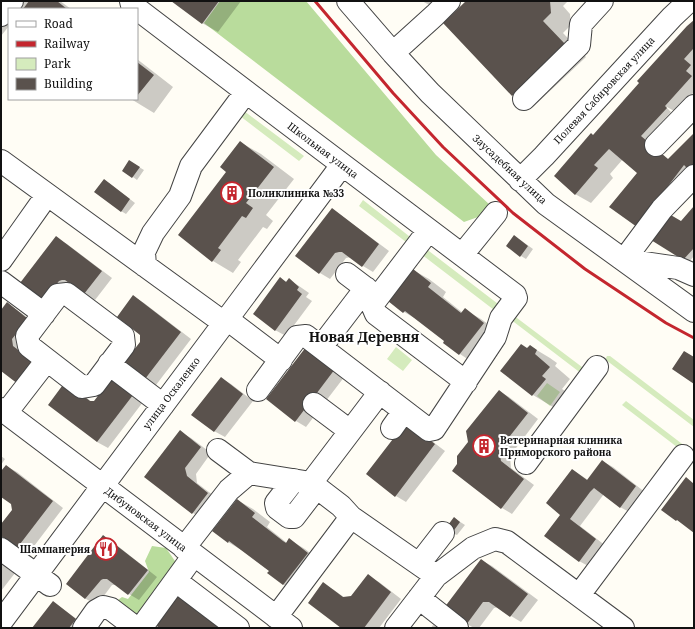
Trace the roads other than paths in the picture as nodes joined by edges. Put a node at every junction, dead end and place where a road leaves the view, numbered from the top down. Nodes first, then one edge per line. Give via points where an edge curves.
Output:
1 (12, 1) edge
2 (348, 1) edge
3 (449, 1) edge
4 (602, 1) edge
5 (688, 1) edge
6 (138, 11) edge
7 (1, 15) edge
8 (393, 53) junction
9 (246, 92) junction
10 (524, 99) dead end
11 (694, 106) edge
12 (656, 145) dead end
13 (1, 161) edge
14 (342, 165) junction
15 (694, 176) edge
16 (520, 180) junction
17 (47, 195) junction
18 (496, 213) dead end
19 (429, 230) junction
20 (462, 255) junction
21 (1, 260) edge
22 (624, 260) junction
23 (145, 266) junction
24 (348, 274) dead end
25 (694, 275) edge
26 (1, 282) edge
27 (372, 293) junction
28 (694, 311) edge
29 (44, 314) junction
30 (225, 321) junction
31 (321, 347) junction
32 (47, 360) junction
33 (281, 360) junction
34 (109, 364) junction
35 (597, 366) dead end
36 (466, 382) junction
37 (258, 390) dead end
38 (380, 392) junction
39 (314, 404) dead end
40 (163, 405) junction
41 (4, 411) edge
42 (350, 431) junction
43 (218, 450) dead end
44 (683, 456) dead end
45 (526, 463) dead end
46 (249, 473) junction
47 (307, 483) junction
48 (103, 486) junction
49 (351, 518) junction
50 (442, 533) dead end
51 (1, 549) edge
52 (189, 551) junction
53 (427, 570) junction
54 (43, 580) junction
55 (176, 581) junction
56 (579, 595) junction
57 (418, 598) junction
58 (1, 622) edge
59 (281, 623) edge
60 (84, 628) edge
61 (136, 628) edge
62 (142, 628) edge
63 (238, 628) edge
64 (396, 628) edge
65 (457, 628) edge
66 (623, 628) edge

1 - 7 street
2 - 8 street, Заусадебная улица
3 - 8 street
4 - 10 street via 580,24 579,45
5 - 16 street, Полевая Сабировская улица
6 - 9 street, Школьная улица
8 - 16 street, Заусадебная улица via 430,93
9 - 14 street, Школьная улица
9 - 23 street via 191,166 180,196 153,232 144,252
11 - 12 street
13 - 17 street
14 - 19 street, Школьная улица
14 - 30 street, улица Оскаленко
15 - 22 street via 662,209
16 - 22 street, Заусадебная улица via 546,204
17 - 21 street
17 - 23 street
18 - 20 street
19 - 20 street, Школьная улица
19 - 27 street
20 - 36 street, Школьная улица via 515,296 501,318 495,337
22 - 25 street via 678,268
22 - 28 street, Заусадебная улица
23 - 30 street
24 - 27 street
26 - 29 street
27 - 31 street
27 - 36 street via 376,314
29 - 32 street via 27,336 29,346
29 - 34 street via 58,295 67,294 123,336 124,345
30 - 33 street
30 - 40 street, улица Оскаленко
31 - 33 street via 306,336 297,338
31 - 38 street
32 - 34 street via 82,386 94,385
32 - 41 street
33 - 37 street
34 - 40 street
35 - 45 street
36 - 38 street via 434,429 429,430 398,419
38 - 42 street
39 - 42 street
40 - 48 street, улица Оскаленко
41 - 48 street, Дибуновская улица
42 - 47 street
43 - 46 street
44 - 56 street
46 - 47 street
46 - 52 street via 229,490
47 - 49 street via 342,506
48 - 52 street, Дибуновская улица
48 - 54 street, улица Оскаленко
49 - 53 street
49 - 59 street
50 - 53 street
51 - 54 street
52 - 55 street
52 - 59 street, Дибуновская улица
53 - 56 street via 496,539 507,542
53 - 57 street
54 - 58 street, улица Оскаленко
55 - 62 street
55 - 63 street
56 - 66 street
57 - 64 street
57 - 65 street
60 - 61 street via 96,611 104,607 111,609

